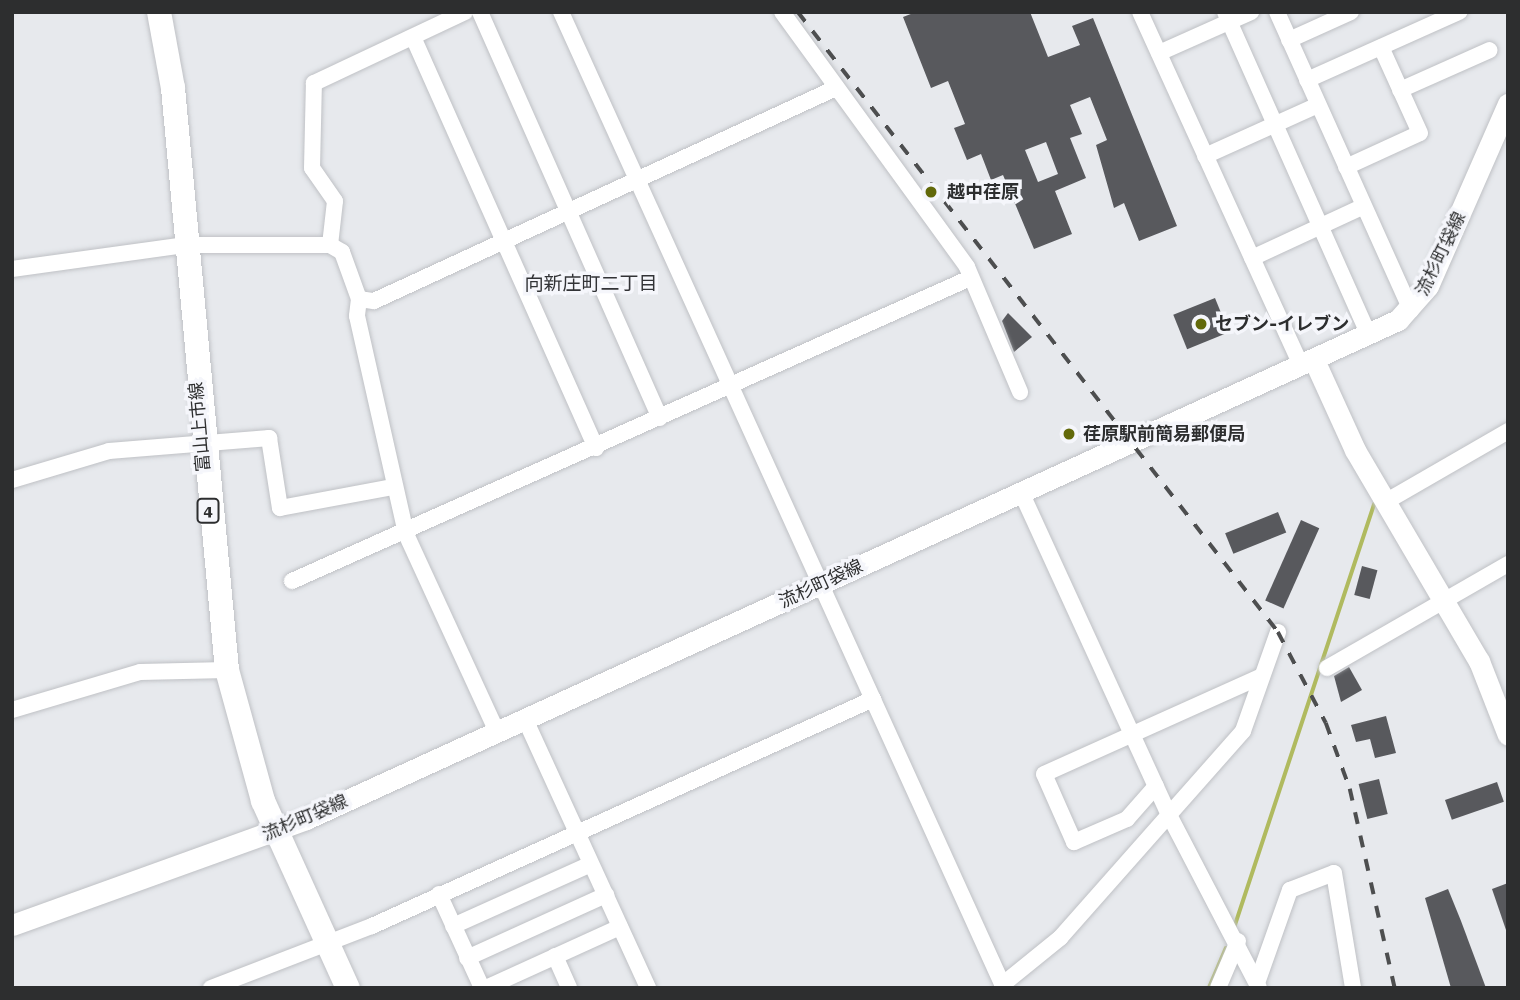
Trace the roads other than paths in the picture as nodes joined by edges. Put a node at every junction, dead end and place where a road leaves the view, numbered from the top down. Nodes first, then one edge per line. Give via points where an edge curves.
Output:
1 (159, 12) edge
2 (465, 12) edge
3 (480, 12) edge
4 (561, 12) edge
5 (782, 12) edge
6 (1140, 12) edge
7 (1251, 12) edge
8 (1277, 12) edge
9 (1350, 12) edge
10 (1459, 12) edge
11 (1228, 17) edge
12 (412, 37) junction
13 (1289, 40) junction
14 (1381, 47) junction
15 (1490, 50) dead end
16 (1159, 53) junction
17 (1307, 80) junction
18 (836, 88) junction
19 (1400, 90) junction
20 (1318, 104) junction
21 (1508, 104) edge
22 (1276, 124) junction
23 (1206, 156) junction
24 (1346, 167) junction
25 (637, 180) junction
26 (1364, 206) junction
27 (567, 211) junction
28 (1322, 226) junction
29 (506, 240) junction
30 (184, 245) junction
31 (330, 245) junction
32 (1252, 258) junction
33 (12, 269) edge
34 (968, 279) junction
35 (359, 299) junction
36 (1410, 310) junction
37 (1369, 335) junction
38 (1308, 363) junction
39 (732, 385) junction
40 (1020, 392) dead end
41 (660, 418) junction
42 (1508, 431) edge
43 (201, 445) junction
44 (596, 447) junction
45 (12, 480) edge
46 (392, 487) junction
47 (1022, 494) junction
48 (1387, 501) junction
49 (406, 534) junction
50 (1508, 564) edge
51 (292, 581) dead end
52 (821, 584) junction
53 (1445, 600) junction
54 (1278, 632) dead end
55 (1327, 668) dead end
56 (227, 670) junction
57 (1262, 676) junction
58 (873, 699) junction
59 (12, 710) edge
60 (524, 719) junction
61 (497, 732) junction
62 (1133, 734) junction
63 (1508, 735) edge
64 (1156, 786) junction
65 (1168, 813) junction
66 (276, 831) junction
67 (576, 831) junction
68 (592, 864) junction
69 (439, 894) junction
70 (606, 895) junction
71 (12, 925) edge
72 (453, 926) junction
73 (620, 927) junction
74 (1238, 941) junction
75 (329, 944) junction
76 (555, 957) junction
77 (467, 958) junction
78 (1258, 985) edge
79 (1003, 986) edge
80 (211, 988) edge
81 (348, 988) edge
82 (484, 988) edge
83 (569, 988) edge
84 (649, 988) edge
85 (1218, 988) edge
86 (1353, 988) edge

1 - 30 main road, 富山上市線 / 4 via 173,88
2 - 12 street
3 - 27 street
4 - 25 street
5 - 18 street
6 - 16 street
7 - 11 street
8 - 13 street
9 - 13 street
10 - 14 street
11 - 16 street
11 - 22 street
12 - 29 street
12 - 31 street via 314,83 312,168 335,201
13 - 17 street
14 - 17 street
14 - 19 street
15 - 19 street
16 - 23 street
17 - 20 street
18 - 25 street
18 - 34 street via 967,267
19 - 24 street via 1420,133
20 - 22 street
20 - 24 street
21 - 36 main road, 流杉町袋線 via 1428,286
22 - 23 street
22 - 28 street
23 - 32 street
24 - 26 street
25 - 27 street
25 - 39 street
26 - 28 street
26 - 36 street
27 - 29 street
27 - 41 street
28 - 32 street
28 - 37 street
29 - 35 street via 374,301
29 - 44 street
30 - 31 street
30 - 33 street
30 - 43 main road, 富山上市線 / 4
31 - 35 street via 342,251
32 - 38 street
34 - 39 street
34 - 40 street
35 - 46 street
36 - 37 main road, 流杉町袋線
37 - 38 main road, 流杉町袋線
38 - 47 main road, 流杉町袋線
38 - 48 main road
39 - 41 street
39 - 52 street
41 - 44 street
42 - 48 street
43 - 45 street via 109,451
43 - 46 street via 270,438 279,509
43 - 56 main road, 富山上市線 / 4
44 - 49 street
46 - 49 street
47 - 52 main road, 流杉町袋線
47 - 62 street
48 - 53 main road
49 - 51 street
49 - 61 street
50 - 53 street
52 - 58 street
52 - 60 main road, 流杉町袋線
53 - 55 street
53 - 63 main road
54 - 57 street
56 - 59 street via 121,676
56 - 66 main road, 富山上市線 / 4 via 239,730
57 - 62 street
57 - 65 street via 1243,731
58 - 67 street
58 - 79 street
60 - 61 main road, 流杉町袋線
60 - 67 street
61 - 66 main road, 流杉町袋線
62 - 64 street
62 - 64 street via 1044,774 1074,842 1127,818
64 - 65 street
65 - 74 street
65 - 79 street via 1060,938
66 - 71 main road, 流杉町袋線
66 - 75 main road, 富山上市線 / 4
67 - 68 street
67 - 69 street
68 - 70 street
68 - 72 street
69 - 72 street
69 - 75 street
70 - 73 street
70 - 77 street
72 - 77 street
73 - 76 street
73 - 84 street
74 - 78 street
74 - 85 street
75 - 80 street
75 - 81 main road, 富山上市線 / 4
76 - 82 street
76 - 83 street
77 - 82 street
78 - 86 street via 1290,890 1334,873

